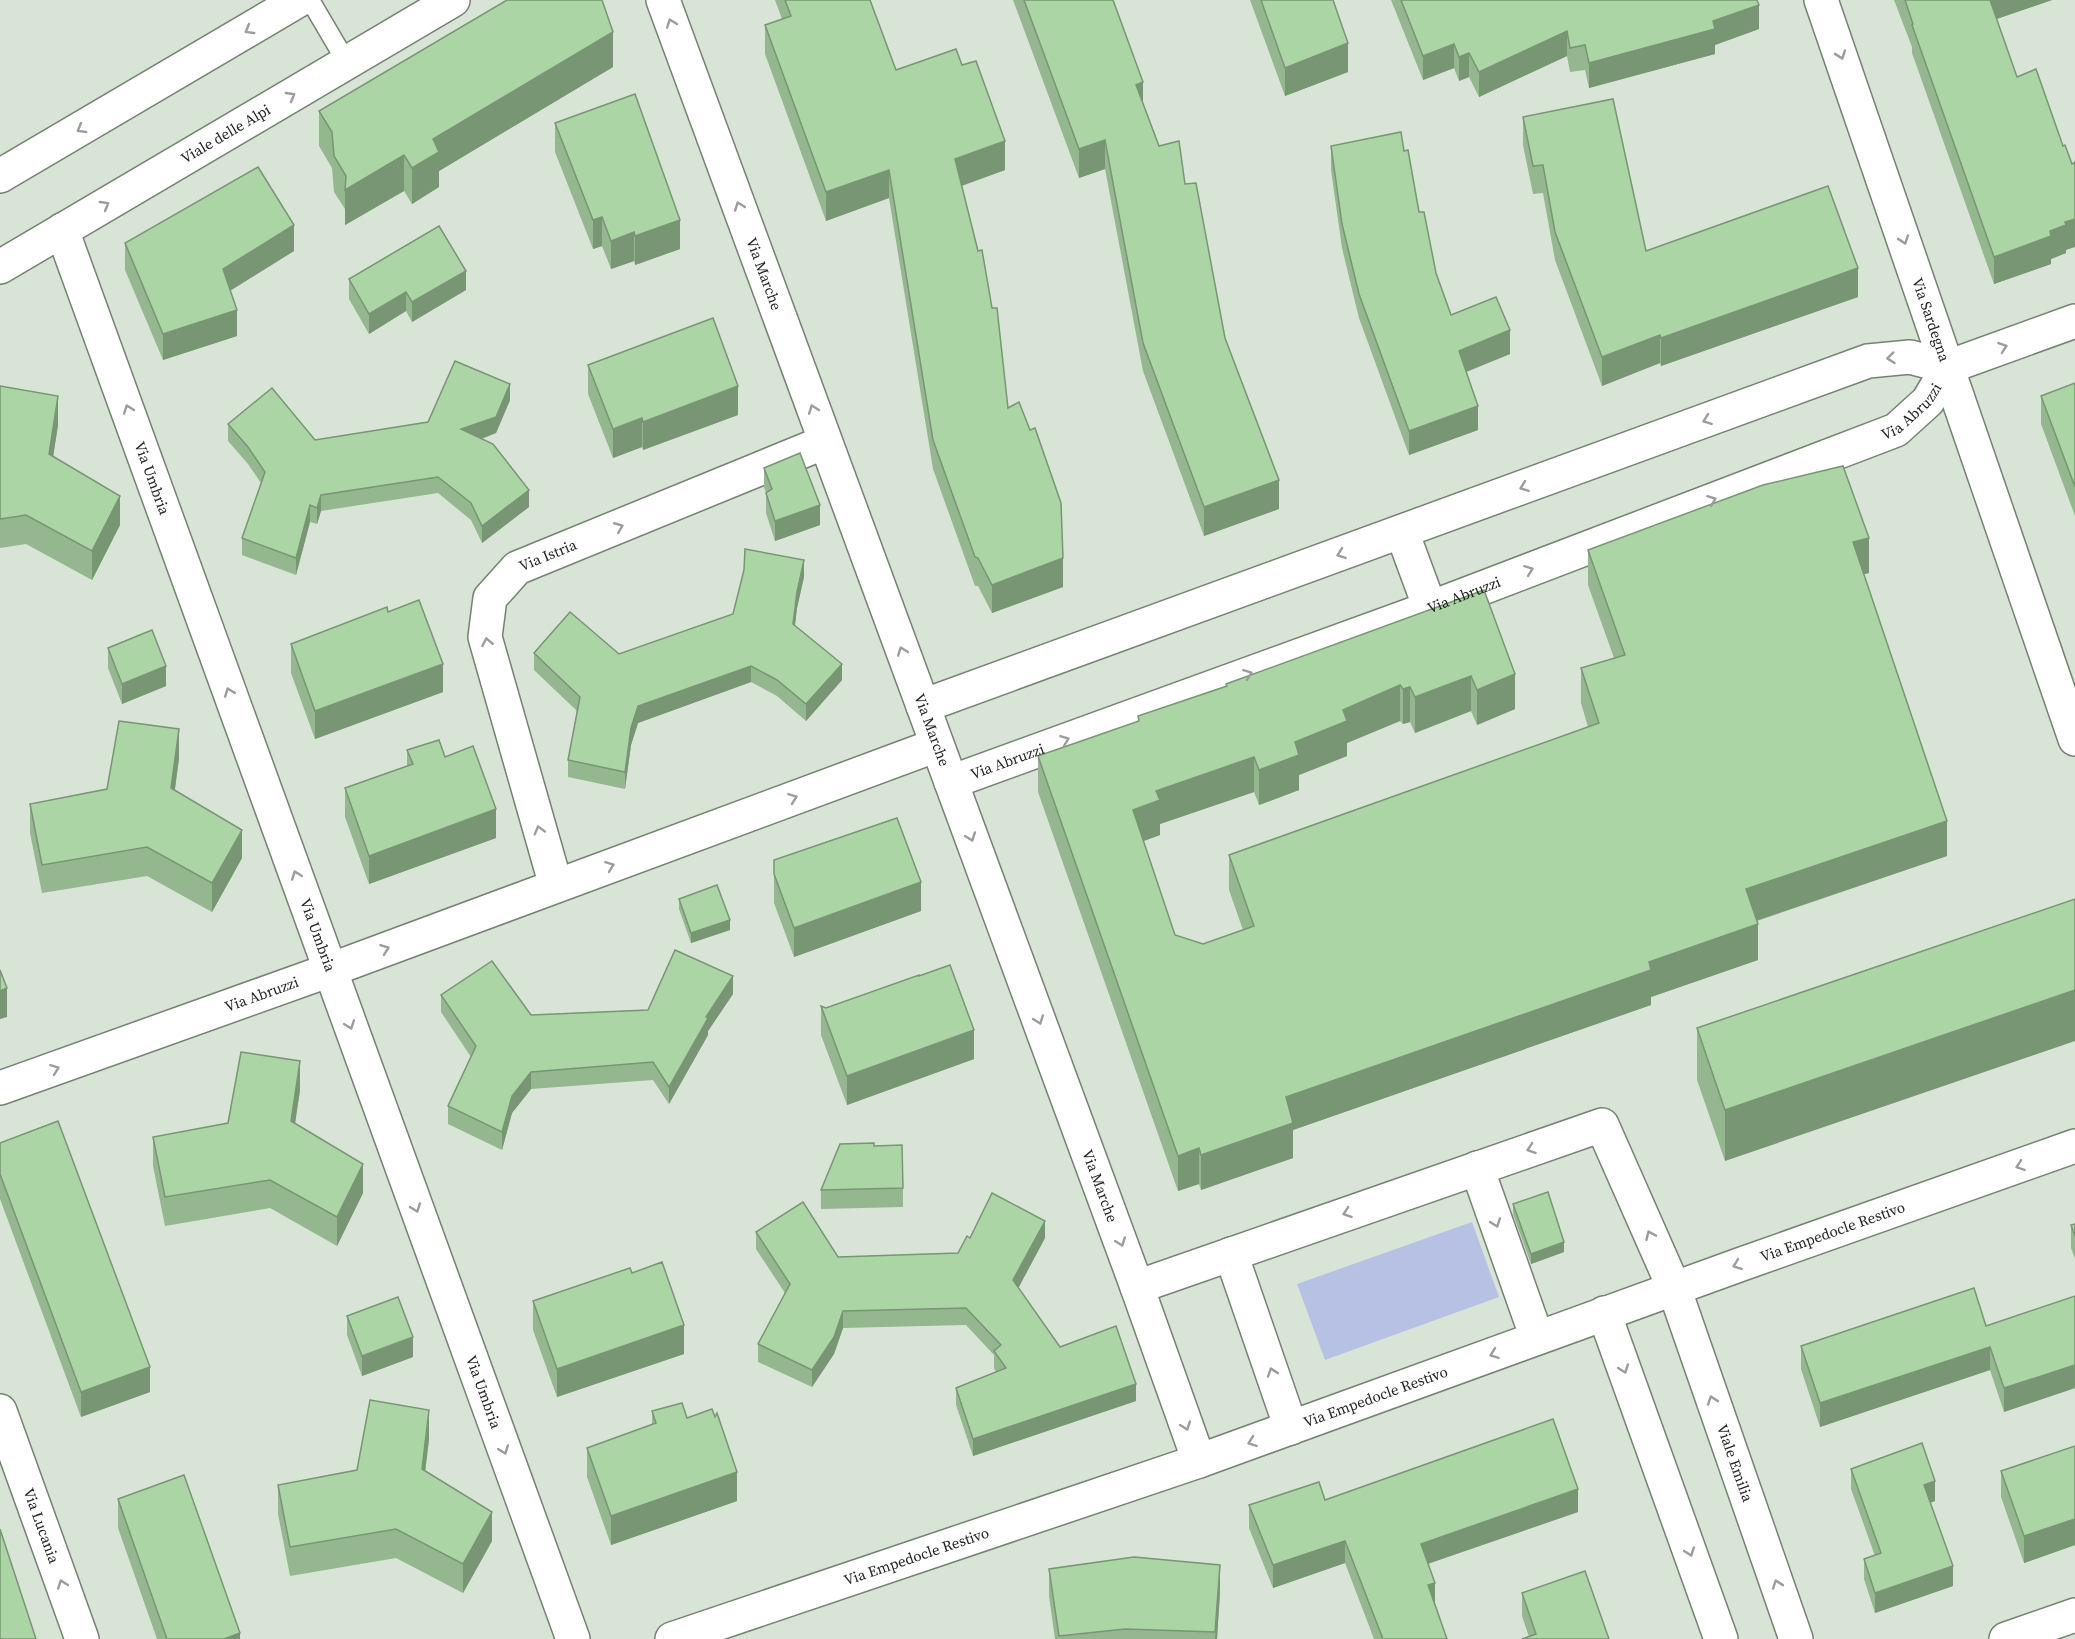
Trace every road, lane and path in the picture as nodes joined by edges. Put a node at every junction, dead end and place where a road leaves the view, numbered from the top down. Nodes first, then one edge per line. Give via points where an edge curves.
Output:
1 (299, 0) edge
2 (310, 0) edge
3 (453, 0) edge
4 (663, 0) edge
5 (1821, 0) edge
6 (347, 63) junction
7 (0, 176) edge
8 (62, 230) junction
9 (0, 267) edge
10 (2075, 321) edge
11 (1948, 367) junction
12 (825, 442) junction
13 (1402, 532) junction
14 (1430, 608) junction
15 (2066, 684) edge
16 (923, 706) junction
17 (2075, 739) edge
18 (937, 746) junction
19 (951, 782) junction
20 (556, 886) junction
21 (330, 970) junction
22 (0, 1088) edge
23 (2075, 1146) edge
24 (1477, 1168) junction
25 (1231, 1254) junction
26 (1137, 1287) junction
27 (1674, 1288) junction
28 (1604, 1314) junction
29 (1537, 1338) junction
30 (0, 1411) edge
31 (1291, 1428) junction
32 (1199, 1461) junction
33 (2075, 1615) edge
34 (82, 1639) edge
35 (573, 1639) edge
36 (672, 1639) edge
37 (1721, 1639) edge
38 (1796, 1639) edge
39 (2006, 1639) edge

1 -> 7 street
2 - 6 lane
3 - 6 street, Viale delle Alpi
12 -> 4 street, Via Marche
5 -> 11 street, Via Sardegna
8 -> 6 street, Viale delle Alpi
8 - 9 street, Viale delle Alpi
21 -> 8 street, Via Umbria
11 -> 10 street, Via Abruzzi
11 -> 13 street, Via Abruzzi via 1910,357 1868,361
14 -> 11 street, Via Abruzzi via 1896,430 1928,401
11 - 15 street, Via Sardegna
16 -> 12 street, Via Marche
20 -> 12 street, Via Istria via 485,636 490,598 517,568
13 - 14 street
13 -> 16 street, Via Abruzzi
19 -> 14 street, Via Abruzzi
15 - 17 street, Via Sardegna
16 - 18 street, Via Marche
18 - 19 street, Via Marche
20 -> 18 street, Via Abruzzi
19 -> 26 street, Via Marche
21 -> 20 street, Via Abruzzi
22 -> 21 street, Via Abruzzi
21 -> 35 street, Via Umbria
23 -> 27 street, Via Empedocle Restivo
24 -> 25 street
27 -> 24 street, Viale Emilia via 1602,1125
24 -> 29 street
25 - 26 street
31 -> 25 street
26 -> 32 street, Via Marche
27 - 28 street, Via Empedocle Restivo
38 -> 27 street, Viale Emilia
28 - 29 street, Via Empedocle Restivo
28 -> 37 street
29 -> 31 street, Via Empedocle Restivo
34 -> 30 street, Via Lucania
31 -> 32 street, Via Empedocle Restivo
32 - 36 street, Via Empedocle Restivo
33 - 39 street

